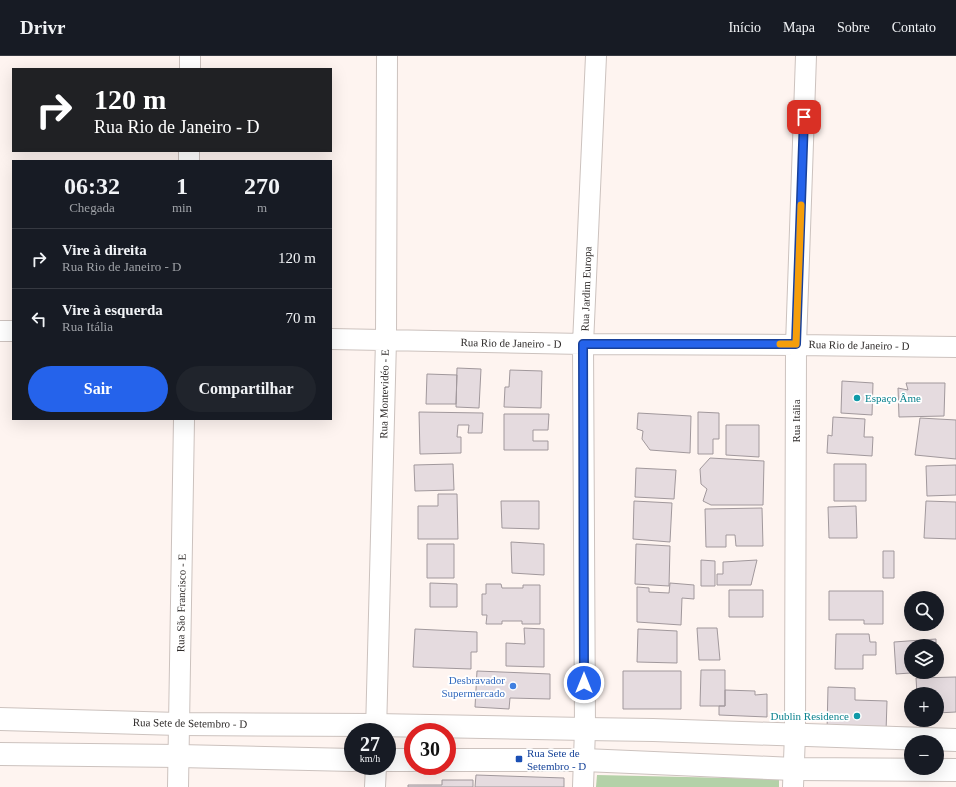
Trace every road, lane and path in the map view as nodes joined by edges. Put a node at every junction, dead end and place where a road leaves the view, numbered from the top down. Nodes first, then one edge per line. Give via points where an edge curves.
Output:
1 (190, 56) edge
2 (387, 56) edge
3 (596, 56) edge
4 (806, 56) edge
5 (190, 68) edge
6 (0, 331) edge
7 (12, 331) edge
8 (332, 339) edge
9 (386, 340) junction
10 (583, 344) junction
11 (796, 344) junction
12 (956, 347) edge
13 (184, 420) edge
14 (0, 719) edge
15 (376, 723) edge
16 (179, 724) junction
17 (344, 727) edge
18 (396, 728) edge
19 (584, 729) junction
20 (795, 734) junction
21 (956, 740) edge
22 (0, 754) edge
23 (179, 756) junction
24 (344, 760) edge
25 (456, 760) edge
26 (584, 760) junction
27 (956, 770) edge
28 (376, 775) edge
29 (793, 778) edge
30 (178, 787) edge
31 (375, 787) edge
32 (583, 787) edge

1 - 5 street
2 - 9 street, Rua Montevidéo - E
3 - 10 street, Rua Jardim Europa
4 - 11 street, Rua Itália
6 - 7 street
8 - 9 street, Rua Rio de Janeiro - D
9 - 10 street, Rua Rio de Janeiro - D
9 - 15 street, Rua Montevidéo - E
10 - 11 street, Rua Rio de Janeiro - D
10 - 19 street, Rua Jardim Europa
11 - 12 street, Rua Rio de Janeiro - D
11 - 20 street, Rua Itália
13 - 16 street, Rua São Francisco - E
14 - 16 street, Rua Sete de Setembro - D
16 - 17 street, Rua Sete de Setembro - D
16 - 23 street, Rua São Francisco - E
18 - 19 street, Rua Sete de Setembro - D
19 - 20 street, Rua Sete de Setembro - D
19 - 26 street, Rua Jardim Europa
20 - 21 street, Rua Sete de Setembro - D
20 - 29 street, Rua Itália
22 - 23 street
23 - 24 street
23 - 30 street, Rua São Francisco - E
25 - 26 street
26 - 29 street
26 - 32 street, Rua Jardim Europa
27 - 29 street
28 - 31 street

